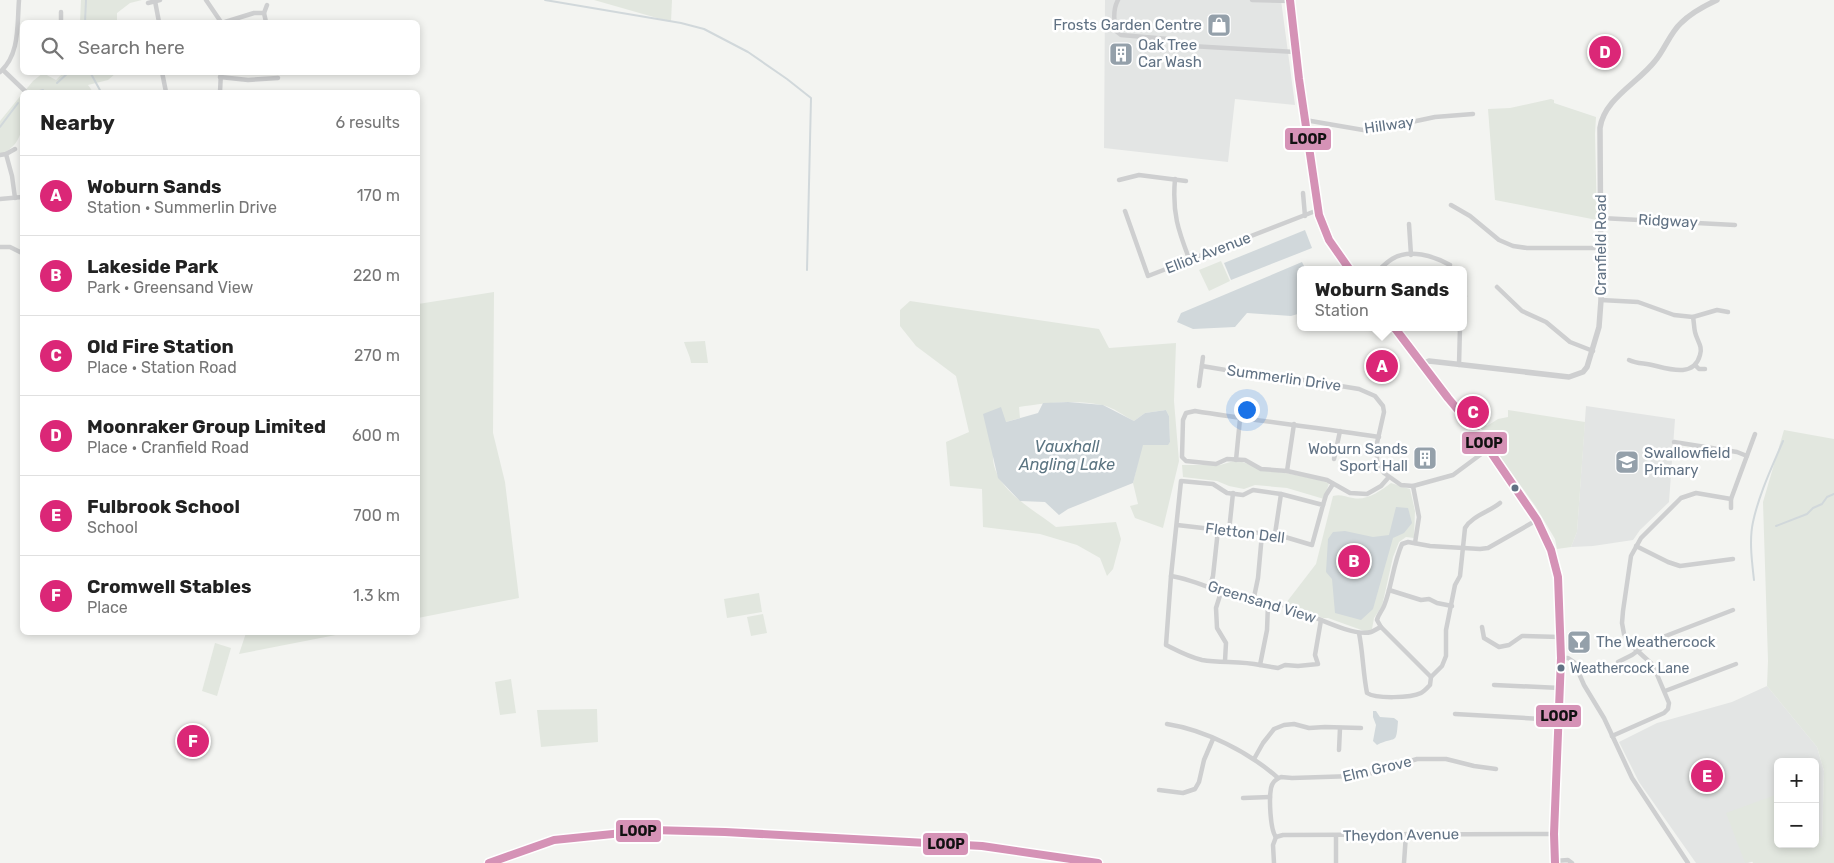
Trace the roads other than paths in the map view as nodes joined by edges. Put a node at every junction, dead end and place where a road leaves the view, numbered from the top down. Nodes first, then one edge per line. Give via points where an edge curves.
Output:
1 (19, 0) edge
2 (206, 0) edge
3 (1118, 0) edge
4 (1252, 0) edge
5 (1717, 0) edge
6 (158, 1) edge
7 (1290, 1) edge
8 (148, 3) dead end
9 (267, 5) dead end
10 (61, 12) dead end
11 (264, 14) junction
12 (60, 20) edge
13 (159, 20) edge
14 (220, 20) edge
15 (231, 20) edge
16 (266, 20) edge
17 (17, 25) joint
18 (1295, 52) junction
19 (2, 71) edge
20 (163, 75) edge
21 (220, 75) edge
22 (268, 75) edge
23 (268, 78) junction
24 (278, 78) dead end
25 (24, 90) edge
26 (166, 90) edge
27 (220, 90) edge
28 (1473, 114) dead end
29 (1305, 120) junction
30 (15, 149) dead end
31 (6, 154) junction
32 (0, 155) edge
33 (1175, 179) junction
34 (1120, 180) dead end
35 (1186, 181) dead end
36 (1303, 193) dead end
37 (15, 198) junction
38 (20, 198) edge
39 (0, 199) edge
40 (1451, 205) dead end
41 (1318, 210) junction
42 (1125, 211) dead end
43 (1305, 216) junction
44 (1601, 218) junction
45 (1410, 224) dead end
46 (1735, 225) dead end
47 (0, 247) edge
48 (1602, 248) junction
49 (20, 252) edge
50 (1411, 255) junction
51 (1190, 261) junction
52 (1347, 266) edge
53 (1384, 266) edge
54 (1450, 266) dead end
55 (1497, 286) dead end
56 (1601, 300) junction
57 (1728, 312) dead end
58 (1693, 317) junction
59 (1397, 331) edge
60 (1460, 331) edge
61 (1593, 351) junction
62 (1203, 357) dead end
63 (1630, 360) dead end
64 (1422, 364) junction
65 (1459, 365) junction
66 (1695, 365) junction
67 (1202, 366) junction
68 (1704, 369) dead end
69 (1199, 386) dead end
70 (1240, 418) junction
71 (1294, 424) junction
72 (1340, 431) junction
73 (1755, 434) dead end
74 (1378, 437) junction
75 (1674, 442) dead end
76 (1488, 449) junction
77 (1747, 456) junction
78 (1334, 459) dead end
79 (1236, 460) junction
80 (1287, 471) junction
81 (1388, 478) junction
82 (1333, 484) junction
83 (1413, 486) junction
84 (1233, 494) junction
85 (1281, 494) junction
86 (1732, 499) junction
87 (1500, 503) dead end
88 (1323, 505) junction
89 (1731, 508) dead end
90 (1537, 520) junction
91 (1177, 525) junction
92 (1218, 530) junction
93 (1229, 531) junction
94 (1262, 534) junction
95 (1275, 534) junction
96 (1415, 543) junction
97 (1636, 546) junction
98 (1462, 548) junction
99 (1732, 559) dead end
100 (1171, 576) junction
101 (1210, 586) junction
102 (1389, 590) junction
103 (1221, 592) junction
104 (1254, 602) junction
105 (1268, 604) junction
106 (1452, 606) junction
107 (1733, 610) dead end
108 (1321, 620) junction
109 (1381, 626) junction
110 (1482, 627) dead end
111 (1360, 633) junction
112 (1560, 637) junction
113 (1638, 650) junction
114 (1561, 658) junction
115 (1225, 661) junction
116 (1618, 662) dead end
117 (1260, 664) junction
118 (1736, 664) dead end
119 (1431, 677) junction
120 (1494, 685) dead end
121 (1560, 688) junction
122 (1665, 691) junction
123 (1455, 714) dead end
124 (1559, 720) junction
125 (1167, 724) dead end
126 (1340, 728) junction
127 (1361, 728) dead end
128 (1612, 736) junction
129 (1213, 739) junction
130 (1340, 750) dead end
131 (1254, 759) junction
132 (1492, 770) dead end
133 (1278, 778) junction
134 (1159, 790) dead end
135 (1246, 796) dead end
136 (1270, 796) junction
137 (1406, 834) junction
138 (1554, 834) junction
139 (1336, 836) junction
140 (1276, 837) junction
141 (1555, 862) edge
142 (489, 863) edge
143 (1098, 863) edge
144 (1274, 863) edge
145 (1336, 863) edge
146 (1404, 863) edge
147 (1572, 863) edge
148 (1688, 863) edge

1 - 17 street
2 - 14 street
3 - 18 street via 1114,24 1121,34 1168,39 1191,46
4 - 7 street
5 - 44 street, Cranfield Road via 1681,22 1654,63 1604,114 1600,128
6 - 8 street
6 - 13 street
7 - 18 street
9 - 11 street
10 - 12 street
11 - 15 street via 254,13
11 - 16 street
17 - 19 street via 13,54
18 - 29 street
19 - 25 street
20 - 26 street
21 - 23 street via 248,80
21 - 27 street
22 - 23 street
23 - 24 street
28 - 29 street, Hillway via 1369,131
29 - 41 street
30 - 31 street
31 - 32 street
31 - 37 street
33 - 34 street via 1139,175
33 - 35 street
33 - 51 street via 1173,202 1178,229
36 - 43 street
37 - 38 street
37 - 39 street
40 - 48 street via 1470,216 1498,240 1513,246
41 - 43 street, Elliot Avenue
41 - 52 street via 1329,240
42 - 51 street, Elliot Avenue via 1148,276
43 - 51 street, Elliot Avenue
44 - 46 street, Ridgway
44 - 48 street, Cranfield Road
45 - 50 street
47 - 49 street
48 - 56 street, Cranfield Road
50 - 53 street via 1393,258
50 - 54 street via 1437,257
55 - 61 street via 1522,312 1546,322 1570,342
56 - 58 street via 1638,302 1674,315
56 - 61 street, Cranfield Road
57 - 58 street via 1717,310
58 - 66 street via 1701,346
59 - 64 street
60 - 65 street
61 - 65 street, Cranfield Road via 1583,372 1569,376
62 - 67 street
63 - 66 street via 1673,371 1683,371
64 - 65 street, Cranfield Road via 1429,361
64 - 76 street
66 - 68 street
67 - 69 street
67 - 74 street, Summerlin Drive via 1369,393 1383,406
70 - 71 street
70 - 79 street
70 - 79 street via 1195,411 1186,413 1183,420 1182,458 1216,464 1227,459
71 - 72 street
71 - 80 street
72 - 74 street
72 - 78 street
73 - 77 street
74 - 81 street, Summerlin Drive via 1377,461
75 - 77 street
76 - 83 street via 1453,475
76 - 90 street
77 - 86 street
79 - 80 street via 1245,460 1261,468
80 - 82 street
81 - 82 street via 1367,494 1350,493
81 - 83 street via 1401,485
82 - 88 street
83 - 96 street via 1419,517
84 - 85 street via 1243,495 1253,490
84 - 91 street via 1213,484 1181,481
84 - 93 street
85 - 88 street
85 - 95 street
86 - 89 street
86 - 97 street via 1696,494 1681,498
87 - 98 street via 1469,521
88 - 95 street, Fletton Dell via 1312,545
90 - 98 street via 1488,548
90 - 112 street via 1552,550 1558,577
91 - 92 street, Fletton Dell
91 - 100 street
92 - 93 street, Fletton Dell
92 - 101 street
93 - 94 street, Fletton Dell
94 - 95 street, Fletton Dell
94 - 104 street
96 - 98 street
96 - 102 street via 1402,544
97 - 99 street via 1680,566
97 - 113 street via 1622,623 1624,634
98 - 106 street via 1460,576 1455,585
100 - 101 street, Greensand View
100 - 115 street via 1166,645 1188,656
101 - 103 street, Greensand View
102 - 106 street
102 - 109 street via 1377,620
103 - 104 street, Greensand View
103 - 115 street via 1216,608 1216,628 1226,643
104 - 105 street, Greensand View
105 - 108 street, Greensand View via 1285,606
105 - 117 street
106 - 119 street via 1446,630 1446,656 1442,666
107 - 113 street via 1650,642
108 - 111 street, Greensand View
108 - 117 street via 1315,655 1318,664 1278,668
109 - 111 street via 1371,632
109 - 119 street
110 - 112 street via 1484,638 1499,647 1522,636
111 - 119 street via 1367,693 1372,696 1404,696 1422,692 1430,685
112 - 114 street
113 - 116 street
113 - 122 street via 1653,665
114 - 121 street
114 - 128 street via 1574,662
115 - 117 street
118 - 122 street
120 - 121 street
121 - 124 street
122 - 128 street via 1669,703 1664,713
123 - 124 street
124 - 138 street
125 - 129 street
126 - 127 street
126 - 130 street
126 - 131 street via 1284,724 1274,729
128 - 148 street via 1632,778
129 - 131 street
129 - 134 street via 1195,789 1183,793
131 - 133 street
132 - 133 street, Elm Grove via 1446,759 1417,759 1348,777
133 - 136 street
135 - 136 street
136 - 140 street via 1272,828
137 - 138 street, Theydon Avenue
137 - 139 street, Theydon Avenue
137 - 146 street
138 - 141 street
139 - 140 street, Theydon Avenue
139 - 145 street
140 - 144 street
141 - 147 street via 1568,860
142 - 143 street via 554,840 652,830 982,846

